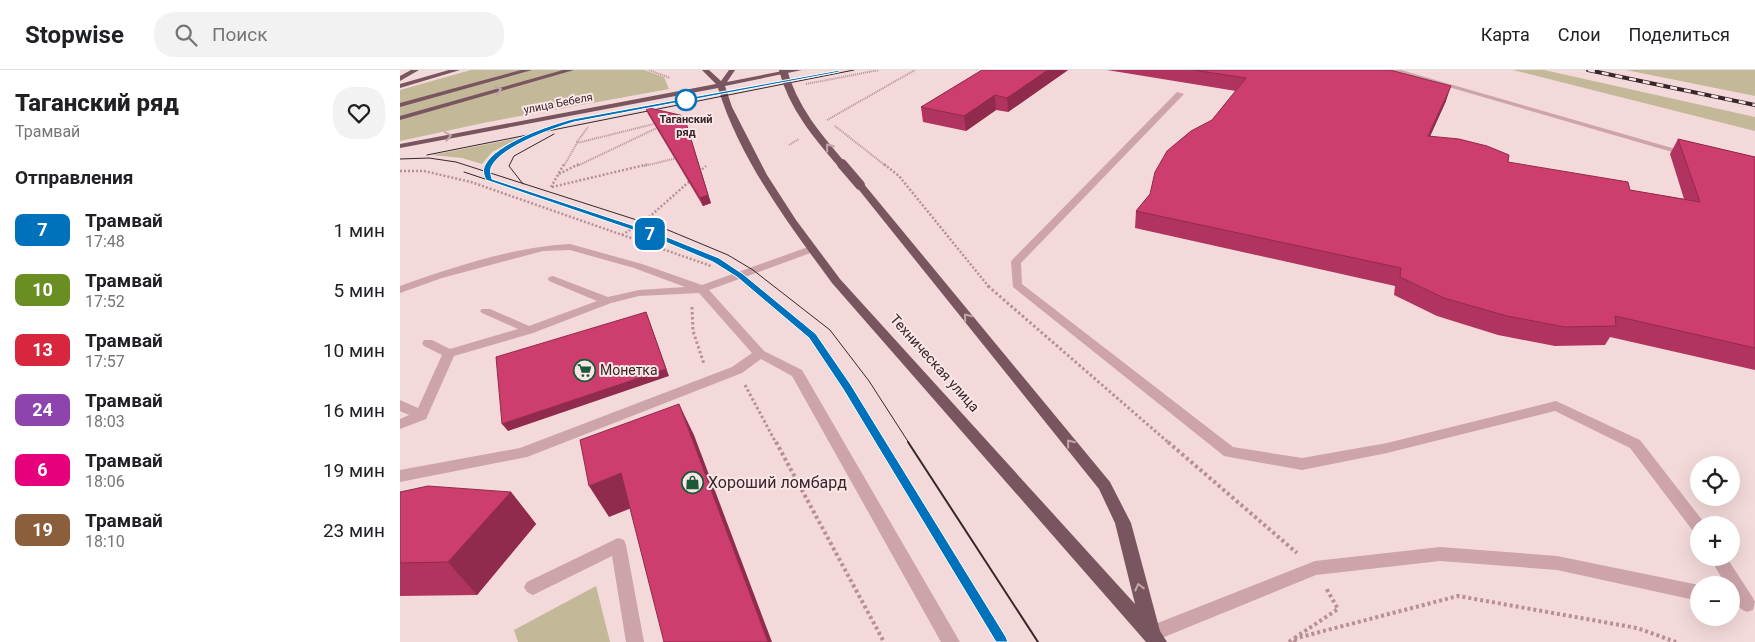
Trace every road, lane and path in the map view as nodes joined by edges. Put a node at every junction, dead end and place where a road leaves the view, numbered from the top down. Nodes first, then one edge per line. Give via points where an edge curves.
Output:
1 (416, 70) edge
2 (457, 70) edge
3 (529, 70) edge
4 (571, 70) edge
5 (649, 70) edge
6 (705, 70) edge
7 (732, 70) edge
8 (783, 70) edge
9 (799, 70) edge
10 (879, 70) edge
11 (915, 70) edge
12 (1393, 70) edge
13 (400, 79) edge
14 (671, 79) dead end
15 (721, 85) junction
16 (804, 85) dead end
17 (400, 86) edge
18 (1180, 94) dead end
19 (400, 104) edge
20 (400, 118) edge
21 (827, 120) dead end
22 (658, 123) edge
23 (663, 125) edge
24 (588, 126) dead end
25 (577, 143) junction
26 (400, 146) edge
27 (680, 157) edge
28 (1702, 157) edge
29 (706, 166) dead end
30 (400, 170) edge
31 (699, 172) edge
32 (558, 175) junction
33 (899, 176) dead end
34 (692, 179) edge
35 (621, 235) junction
36 (812, 249) junction
37 (553, 279) dead end
38 (702, 289) junction
39 (400, 290) edge
40 (607, 301) junction
41 (486, 311) dead end
42 (529, 330) junction
43 (428, 344) dead end
44 (449, 353) junction
45 (760, 354) junction
46 (737, 370) junction
47 (400, 406) edge
48 (421, 416) junction
49 (400, 424) edge
50 (400, 476) edge
51 (1691, 516) edge
52 (1723, 566) edge
53 (1315, 568) junction
54 (534, 587) dead end
55 (1690, 591) edge
56 (1745, 603) edge
57 (1154, 638) edge
58 (1293, 641) edge
59 (635, 642) edge
60 (884, 642) edge
61 (951, 642) edge
62 (1676, 642) edge

1 - 13 main road
2 - 17 main road
3 - 19 main road
20 -> 4 main road
5 - 14 path
6 - 15 main road, Техническая улица
7 - 15 main road
57 -> 8 main road, bridge via 1123,523 1105,486 802,113 786,87
9 - 15 main road, улица Бебеля
10 - 16 path
11 - 21 path
12 - 28 street
26 -> 15 main road, улица Бебеля
15 - 36 main road, Техническая улица via 728,107 763,175
18 - 51 street via 1016,262 1018,285 1228,452 1302,464 1386,448 1556,406 1635,444
22 - 25 path
23 - 32 path
24 - 25 path
25 - 32 path
27 - 32 path via 551,187
29 - 31 path
30 - 35 path via 424,171 471,182
33 - 53 path via 994,293
34 - 35 path via 648,218
35 - 38 path via 720,269
36 - 38 street
36 - 57 main road, Техническая улица via 836,281
37 - 40 street
38 - 39 street via 638,266 570,247 542,248 438,276
38 - 40 street via 640,293
38 - 45 street
38 - 46 path via 691,303 693,332 705,366
40 - 42 street
41 - 42 street
42 - 44 street
43 - 44 street
44 - 48 street
45 - 46 street
45 - 61 street via 797,374
46 - 50 street via 522,453
46 - 60 path
47 - 48 street
48 - 49 street
52 - 56 street
53 - 55 street via 1440,554 1558,563
53 - 57 street
53 - 58 path via 1338,609
54 - 59 street via 618,545
58 - 62 path via 1458,596 1637,628

